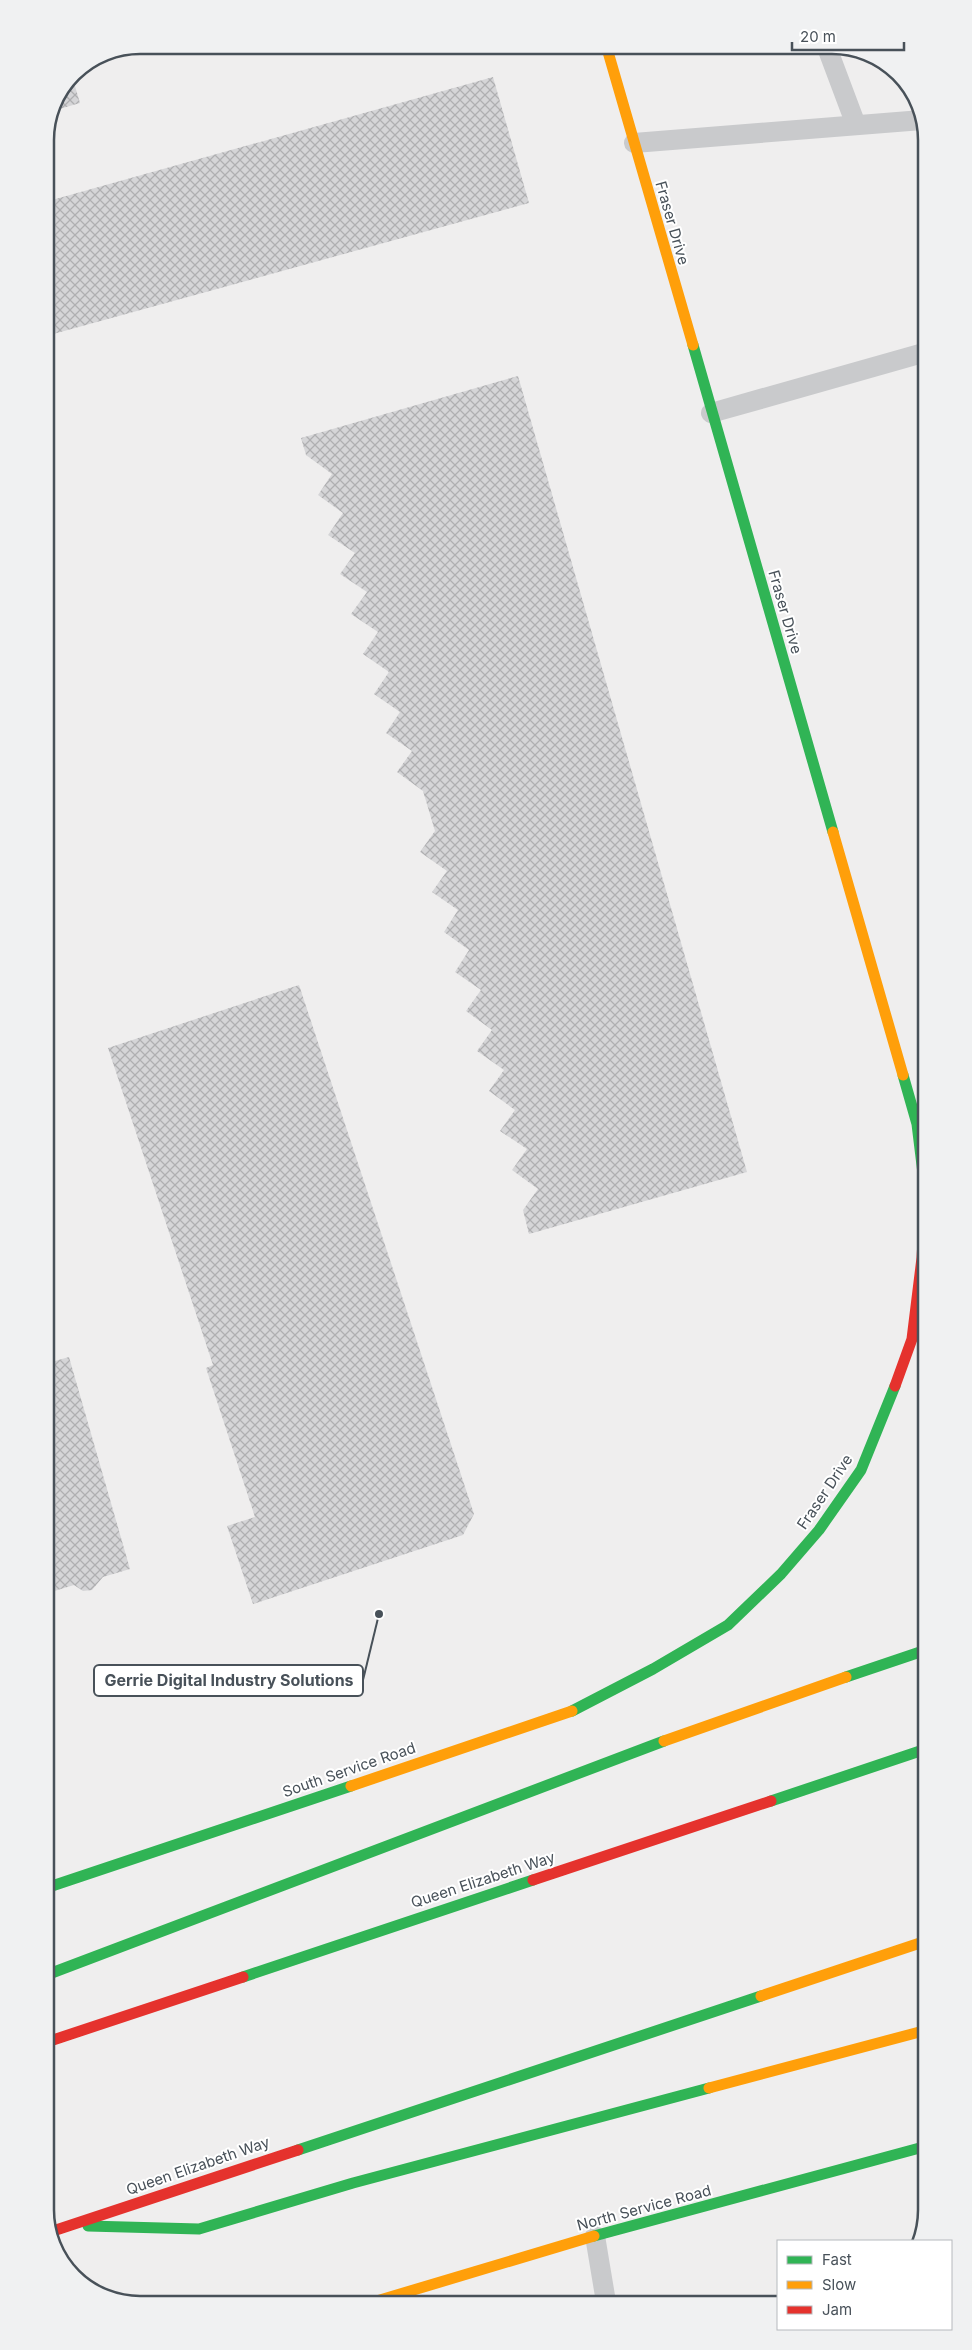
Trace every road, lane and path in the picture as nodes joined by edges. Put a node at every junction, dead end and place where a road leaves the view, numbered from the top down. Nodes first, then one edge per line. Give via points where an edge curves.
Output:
1 (609, 54) edge
2 (829, 54) edge
3 (916, 120) edge
4 (856, 125) junction
5 (634, 143) junction
6 (918, 354) edge
7 (711, 413) junction
8 (918, 1132) edge
9 (918, 1290) edge
10 (918, 1653) edge
11 (653, 1669) joint
12 (918, 1752) edge
13 (54, 1885) edge
14 (918, 1944) edge
15 (54, 1972) edge
16 (918, 2032) edge
17 (54, 2040) edge
18 (918, 2148) edge
19 (69, 2225) junction
20 (56, 2230) edge
21 (595, 2236) junction
22 (394, 2296) edge
23 (605, 2296) edge

1 - 5 main road, Fraser Drive
2 - 4 lane
3 - 4 lane
4 - 5 lane
5 - 7 main road, Fraser Drive
6 - 7 lane
7 - 8 main road, Fraser Drive
9 - 11 main road, Fraser Drive via 912,1339 861,1470 813,1537 728,1625
10 - 15 main road via 687,1732
11 - 13 main road, South Service Road via 570,1712
12 - 17 main road, Queen Elizabeth Way
14 - 19 main road, Queen Elizabeth Way
16 - 19 main road via 353,2183 199,2229
18 - 21 main road, North Service Road
19 - 20 main road, Queen Elizabeth Way
21 - 22 main road, North Service Road
21 - 23 lane

